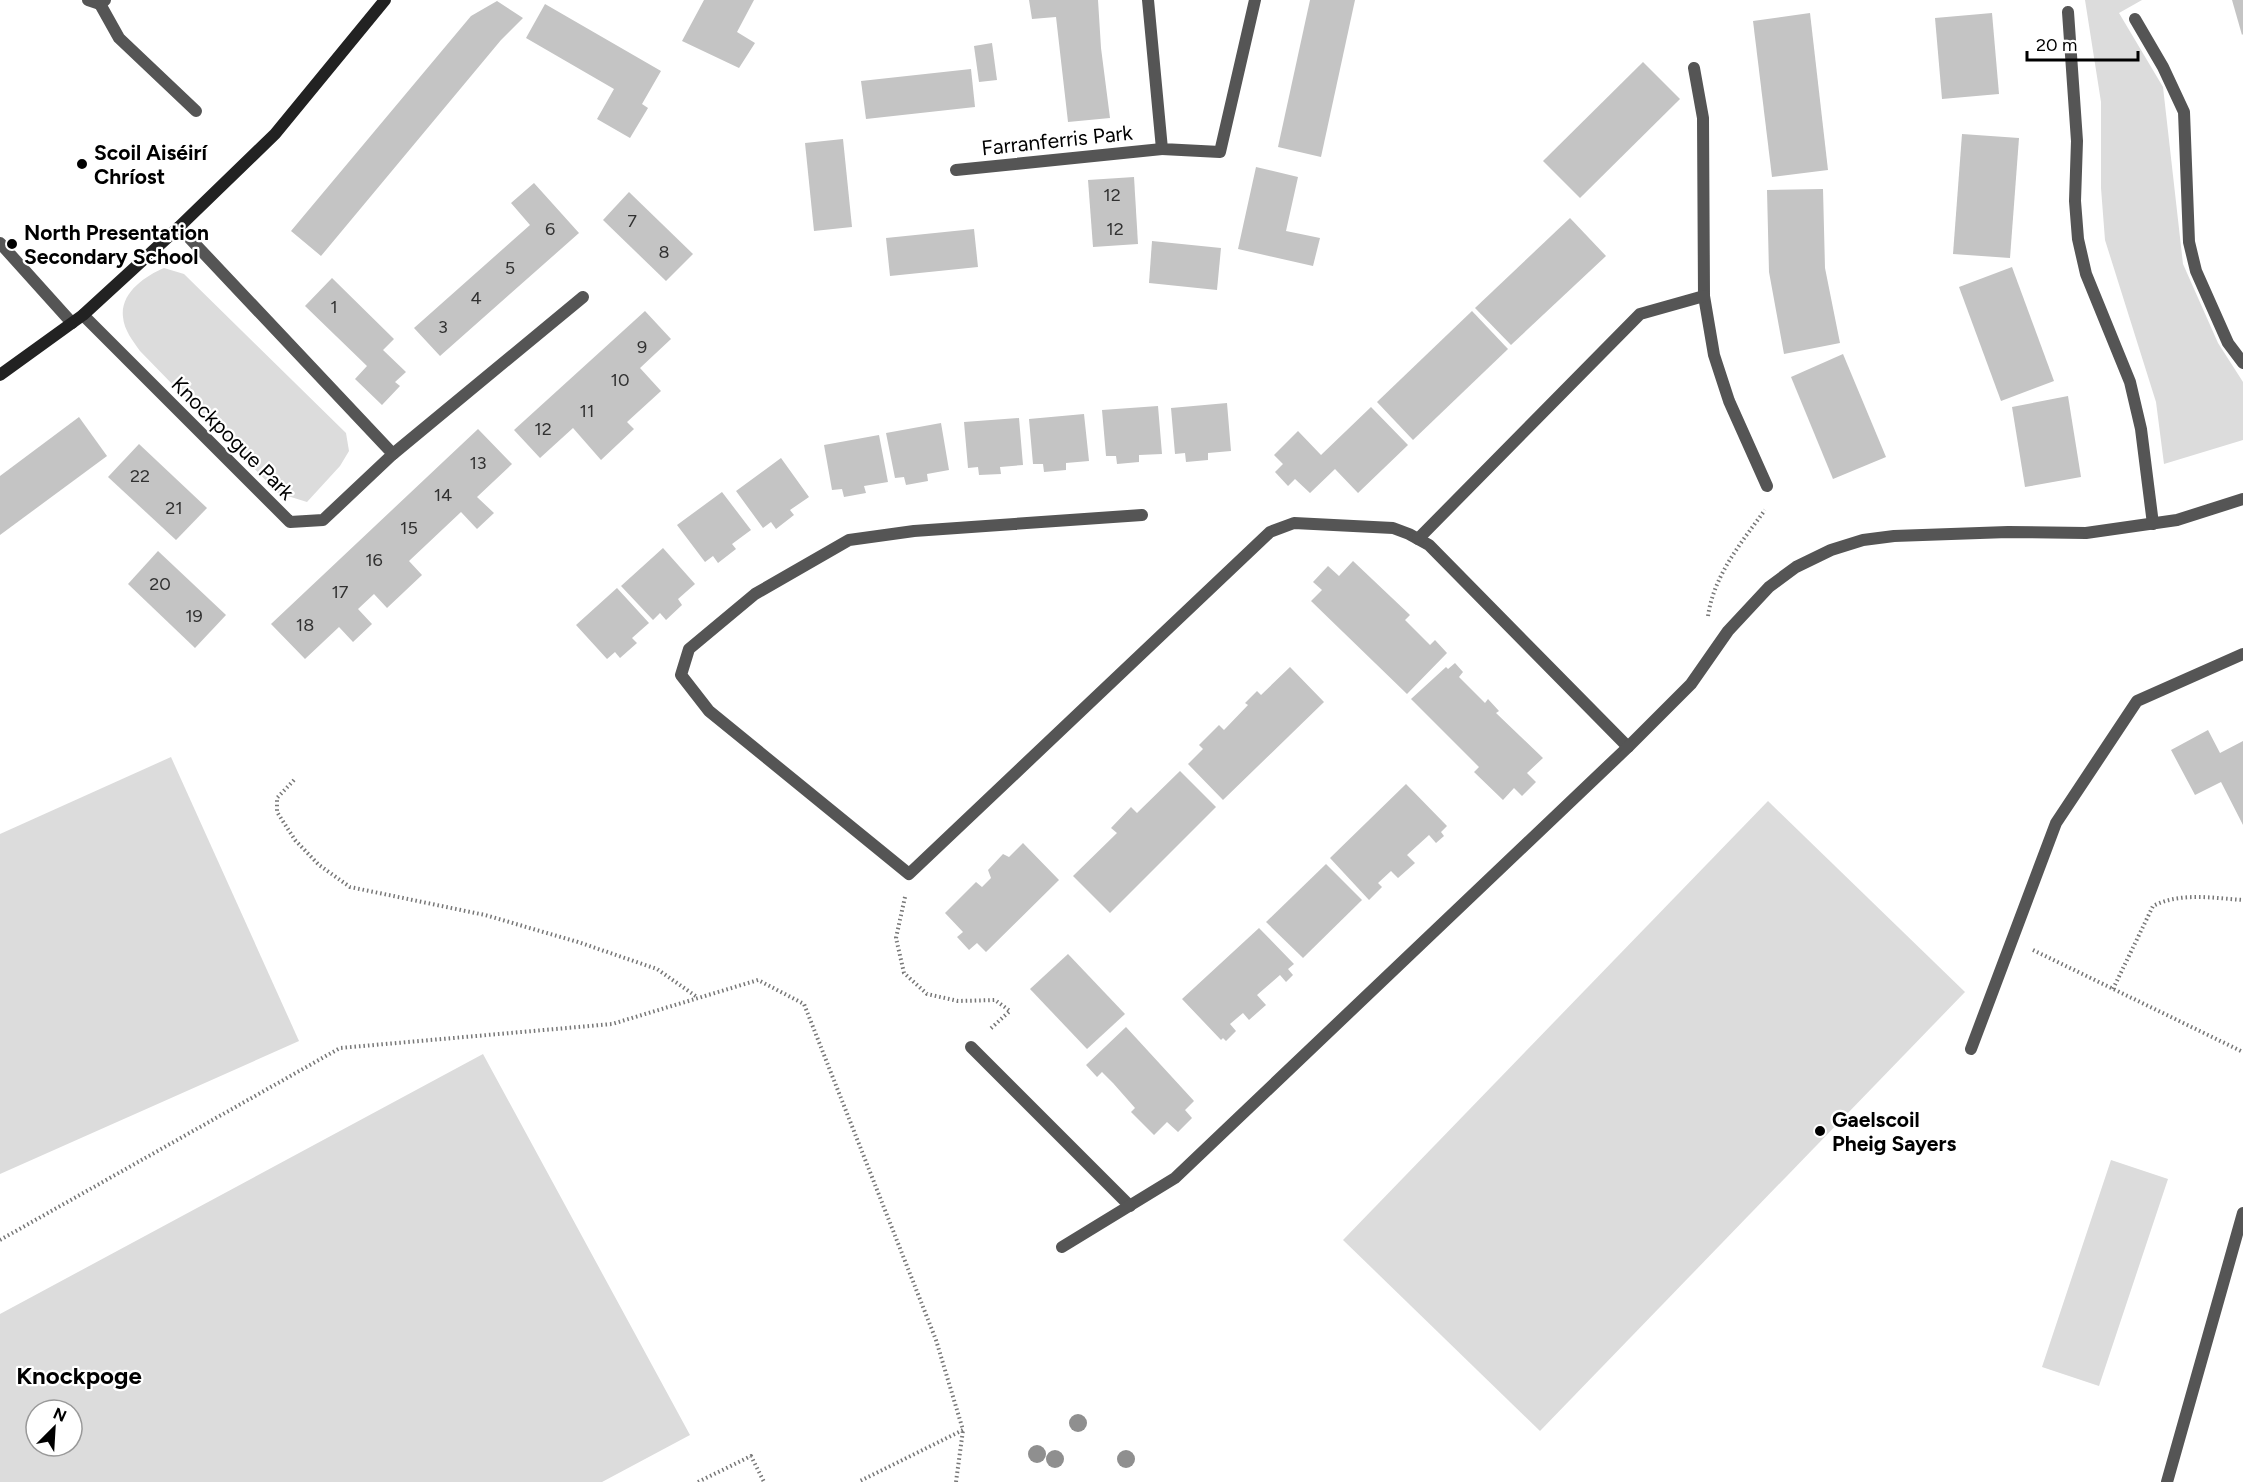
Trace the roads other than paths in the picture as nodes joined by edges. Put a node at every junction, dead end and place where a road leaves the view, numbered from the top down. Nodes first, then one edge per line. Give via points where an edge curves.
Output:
1 (385, 0) edge
2 (1148, 0) edge
3 (1255, 0) edge
4 (98, 1) edge
5 (2068, 12) dead end
6 (2135, 19) dead end
7 (1694, 68) dead end
8 (196, 111) dead end
9 (1162, 149) junction
10 (956, 170) dead end
11 (179, 228) junction
12 (0, 243) edge
13 (1704, 296) junction
14 (583, 297) dead end
15 (83, 315) junction
16 (72, 323) junction
17 (2243, 363) edge
18 (0, 375) edge
19 (393, 454) junction
20 (1767, 486) road end
21 (2243, 499) edge
22 (1142, 515) dead end
23 (2153, 524) junction
24 (1418, 539) junction
25 (2243, 654) edge
26 (1628, 747) junction
27 (971, 1047) road end
28 (1971, 1049) dead end
29 (1130, 1206) junction
30 (2243, 1214) edge
31 (1062, 1247) dead end
32 (2167, 1482) edge

1 - 11 street via 275,134
2 - 9 street, Farranferris Park
3 - 9 street, Farranferris Park via 1220,152
4 - 8 street via 119,38
5 - 23 street via 2077,141 2078,239 2086,274 2130,382 2141,429
6 - 17 street via 2184,112 2189,242 2196,271 2223,333
7 - 13 street via 1703,118
9 - 10 street, Farranferris Park
11 - 15 street
11 - 19 street
12 - 16 street
13 - 20 street via 1717,364
13 - 24 street via 1640,314
14 - 19 street, Knockpogue Park
15 - 16 street
15 - 19 street, Knockpogue Park via 290,522 323,520
16 - 18 street
21 - 23 street
22 - 24 street via 914,531 849,540 755,594 689,649 681,675 709,711 909,874 1270,532 1294,523 1393,528
23 - 26 street via 2086,533 1894,536 1831,550 1796,567 1768,587 1728,631 1691,684
24 - 26 street via 1429,545
25 - 28 street via 2137,701 2056,824
26 - 29 street via 1174,1178
27 - 29 street
29 - 31 street
30 - 32 street

